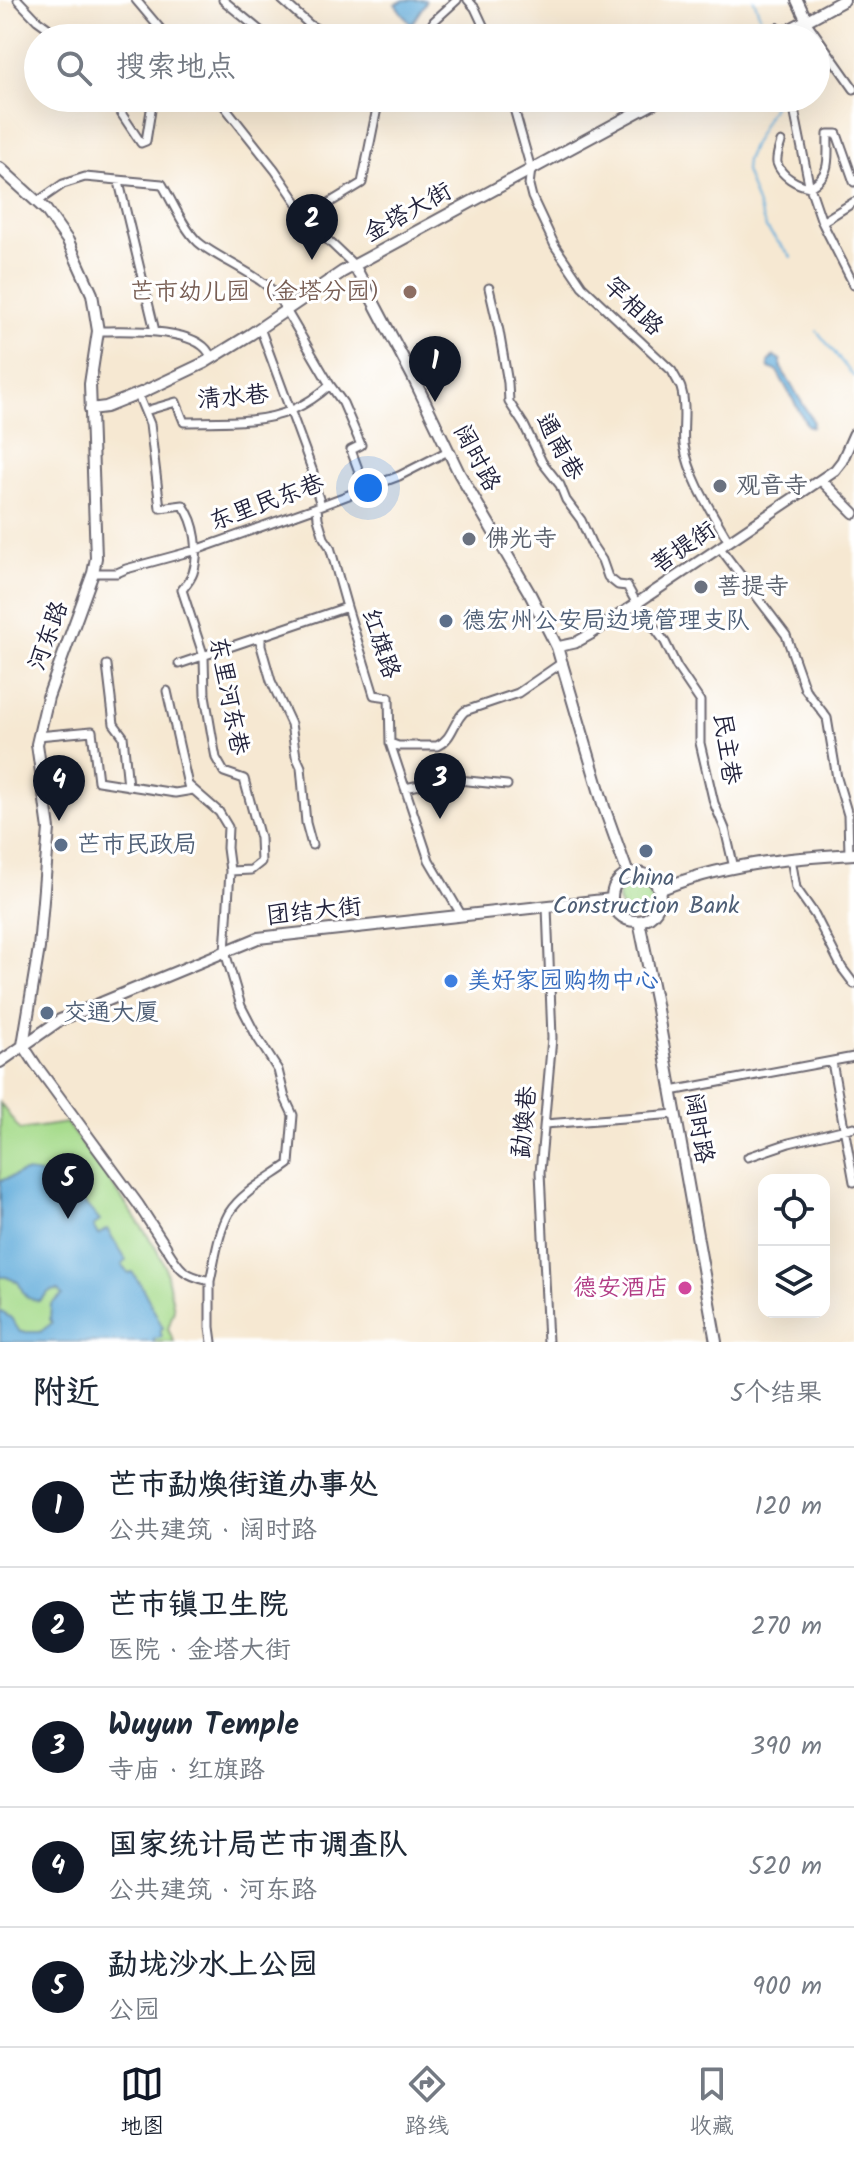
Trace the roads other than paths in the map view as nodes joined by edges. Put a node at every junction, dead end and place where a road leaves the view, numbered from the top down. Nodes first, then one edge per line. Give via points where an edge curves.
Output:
1 (18, 0) edge
2 (136, 0) edge
3 (223, 0) edge
4 (282, 0) edge
5 (457, 0) edge
6 (468, 0) edge
7 (797, 0) edge
8 (832, 0) edge
9 (844, 0) edge
10 (805, 18) junction
11 (43, 24) edge
12 (156, 24) edge
13 (252, 24) edge
14 (309, 24) edge
15 (432, 24) edge
16 (482, 24) edge
17 (794, 24) edge
18 (809, 24) edge
19 (830, 54) edge
20 (854, 89) edge
21 (120, 112) edge
22 (153, 112) edge
23 (229, 112) edge
24 (376, 112) edge
25 (515, 112) edge
26 (625, 112) edge
27 (636, 112) edge
28 (795, 112) edge
29 (781, 142) dead end
30 (530, 166) junction
31 (0, 168) edge
32 (119, 182) junction
33 (854, 182) edge
34 (810, 187) junction
35 (37, 202) junction
36 (854, 202) edge
37 (306, 217) junction
38 (822, 222) junction
39 (352, 263) junction
40 (854, 285) edge
41 (489, 288) dead end
42 (285, 307) junction
43 (260, 328) junction
44 (98, 331) junction
45 (155, 331) junction
46 (209, 353) junction
47 (330, 385) junction
48 (138, 395) junction
49 (90, 406) junction
50 (145, 411) junction
51 (291, 411) junction
52 (854, 434) edge
53 (448, 451) junction
54 (821, 480) junction
55 (365, 488) junction
56 (319, 506) junction
57 (854, 513) edge
58 (724, 545) junction
59 (196, 550) junction
60 (93, 573) junction
61 (637, 604) junction
62 (347, 607) junction
63 (261, 636) junction
64 (557, 647) junction
65 (204, 657) junction
66 (563, 662) junction
67 (179, 664) dead end
68 (107, 665) dead end
69 (167, 691) dead end
70 (38, 736) junction
71 (390, 743) junction
72 (507, 785) dead end
73 (128, 786) junction
74 (405, 788) junction
75 (193, 790) junction
76 (312, 845) dead end
77 (852, 854) edge
78 (791, 858) junction
79 (734, 868) junction
80 (230, 871) junction
81 (628, 874) junction
82 (659, 890) junction
83 (612, 899) junction
84 (547, 907) junction
85 (462, 916) junction
86 (639, 921) junction
87 (225, 952) junction
88 (854, 984) edge
89 (23, 1045) junction
90 (854, 1057) edge
91 (0, 1062) edge
92 (832, 1062) junction
93 (671, 1091) junction
94 (676, 1114) junction
95 (545, 1124) junction
96 (854, 1127) edge
97 (844, 1129) junction
98 (748, 1157) dead end
99 (854, 1182) edge
100 (166, 1247) joint
101 (210, 1281) junction
102 (212, 1342) edge
103 (548, 1342) edge
104 (716, 1342) edge

1 - 11 street
2 - 12 street
3 - 13 street
4 - 14 street
5 - 15 street
6 - 16 street
7 - 10 main road
8 - 10 main road
9 - 10 main road
10 - 17 main road
10 - 18 street
19 - 20 street
21 - 22 street via 141,143
23 - 37 street, 阔时路
24 - 37 street via 362,183
25 - 30 street, 罕相路
26 - 30 main road, 金塔大街
27 - 30 main road, 金塔大街
28 - 34 street
29 - 34 street via 778,164 794,183
30 - 39 main road, 金塔大街
30 - 58 street, 罕相路 via 532,197 582,286 672,371 683,397 690,467
31 - 35 main road, 河东路
32 - 35 street via 85,177
32 - 42 street via 162,184 198,242 263,284
32 - 45 street
33 - 34 street via 834,133 828,134 826,173
34 - 38 street
35 - 44 main road, 河东路 via 68,241 92,294
36 - 38 street
37 - 39 street, 阔时路
38 - 40 street
39 - 42 main road, 金塔大街
39 - 53 main road, 阔时路
41 - 61 street, 通南巷 via 509,402 581,520 608,577 627,586
42 - 43 main road, 金塔大街
42 - 46 main road, 金塔大街
42 - 47 street
43 - 48 main road, 金塔大街
43 - 51 street, 清水巷
44 - 45 street
44 - 49 main road, 河东路
45 - 46 street via 197,342
46 - 49 main road, 金塔大街
47 - 51 street, 清水巷
47 - 55 street via 361,445 351,450
48 - 49 main road, 金塔大街 via 103,408
48 - 50 street, 东里河东巷
49 - 60 main road, 河东路
50 - 51 street, 清水巷 via 176,402 184,422 246,421
50 - 59 street, 东里河东巷 via 160,508 183,505 190,514
51 - 56 street, 清水巷
52 - 54 street, 菩提街 via 835,470
53 - 55 street, 东里民东巷
53 - 64 main road, 阔时路
54 - 57 street
54 - 58 street, 菩提街
55 - 56 street, 东里民东巷
56 - 59 street, 东里民东巷
56 - 62 street, 红旗路 via 318,518
58 - 61 street, 菩提街
58 - 77 street, 罕相路 via 786,635 805,689 827,718
59 - 60 street, 东里民东巷 via 117,573
59 - 65 street, 东里河东巷 via 193,575 182,590
60 - 70 main road, 河东路
61 - 64 street, 菩提街 via 575,643
61 - 79 street, 民主巷 via 700,701 700,743
62 - 63 street
62 - 71 street, 红旗路 via 374,695 389,697
63 - 65 street
63 - 76 street via 271,681 291,724
64 - 66 main road, 阔时路
65 - 67 street
65 - 80 street, 东里河东巷 via 216,758 224,772 244,779 260,838 261,862 251,870
66 - 71 street via 518,693 465,711 437,746
66 - 81 main road, 阔时路
68 - 73 street
69 - 75 street
70 - 73 street via 92,731 98,781
70 - 89 main road, 河东路 via 49,829 39,948
71 - 74 street, 红旗路
72 - 74 street via 449,779
73 - 75 street via 175,793
74 - 85 street, 红旗路 via 429,860
75 - 80 street via 228,827
77 - 78 main road
78 - 79 main road
78 - 88 street via 796,888
79 - 82 main road
80 - 87 street
81 - 82 main road via 651,877
81 - 83 main road via 615,884
82 - 86 main road via 658,907
83 - 84 main road, 团结大街
83 - 86 main road via 624,918
84 - 85 main road, 团结大街
84 - 95 street, 勐焕巷 via 552,1038
85 - 87 main road, 团结大街 via 258,938
86 - 93 main road, 阔时路
87 - 89 main road, 团结大街 via 60,1020
87 - 101 street via 241,1006 278,1070 293,1115 292,1142 289,1164 230,1212
89 - 91 main road, 团结大街
89 - 100 street
90 - 92 street
92 - 93 street
92 - 97 street
93 - 94 main road, 阔时路
94 - 95 street
94 - 104 main road, 阔时路
95 - 103 street, 勐焕巷 via 540,1172
96 - 97 street
97 - 98 street
97 - 99 street
100 - 101 street via 179,1269
101 - 102 street

